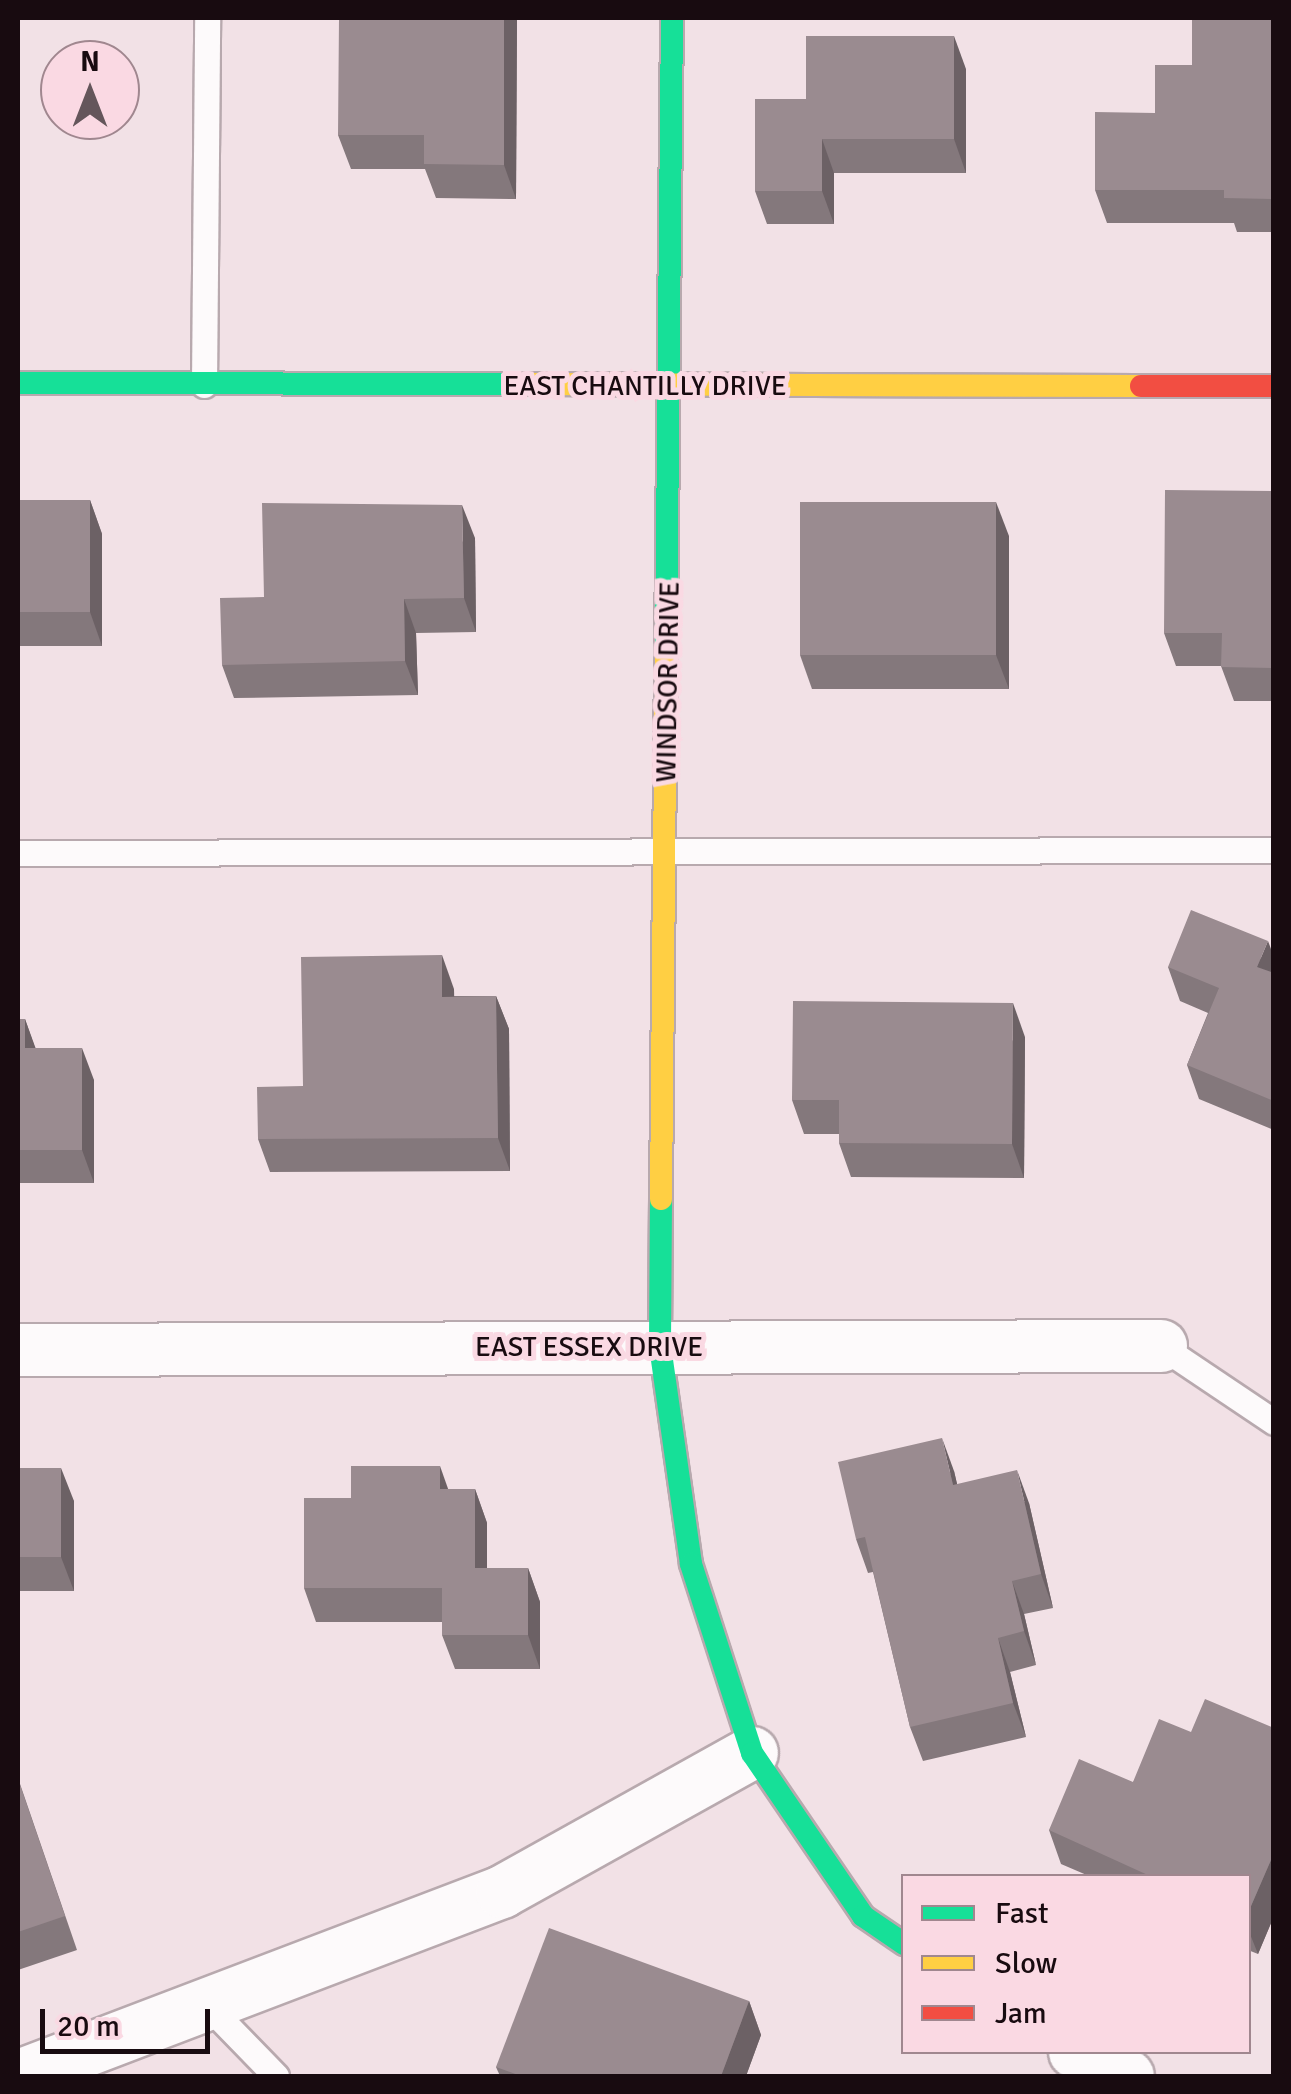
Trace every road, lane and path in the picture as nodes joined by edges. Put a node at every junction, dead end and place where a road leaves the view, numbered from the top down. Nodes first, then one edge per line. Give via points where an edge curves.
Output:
1 (207, 18) edge
2 (672, 18) edge
3 (18, 384) edge
4 (204, 385) junction
5 (670, 386) junction
6 (1274, 386) edge
7 (666, 847) junction
8 (1274, 850) edge
9 (18, 853) edge
10 (660, 1346) junction
11 (1161, 1346) joint
12 (18, 1350) edge
13 (1274, 1422) edge
14 (752, 1754) junction
15 (901, 1942) edge
16 (207, 2004) junction
17 (1079, 2054) edge
18 (20, 2076) edge
19 (276, 2076) edge
20 (1128, 2076) edge

1 - 4 lane
2 - 5 street, WINDSOR DRIVE
3 - 4 street, EAST CHANTILLY DRIVE
4 - 5 street, EAST CHANTILLY DRIVE
5 - 6 street, EAST CHANTILLY DRIVE
5 - 7 street, WINDSOR DRIVE
7 - 8 lane
7 - 9 lane
7 - 10 street, WINDSOR DRIVE
10 - 11 street, EAST ESSEX DRIVE
10 - 12 street, EAST ESSEX DRIVE
10 - 14 street, WINDSOR DRIVE via 690,1564
11 - 13 lane
14 - 15 street, WINDSOR DRIVE via 863,1916
14 - 16 street via 502,1892
16 - 18 street
16 - 19 lane
17 - 20 street

